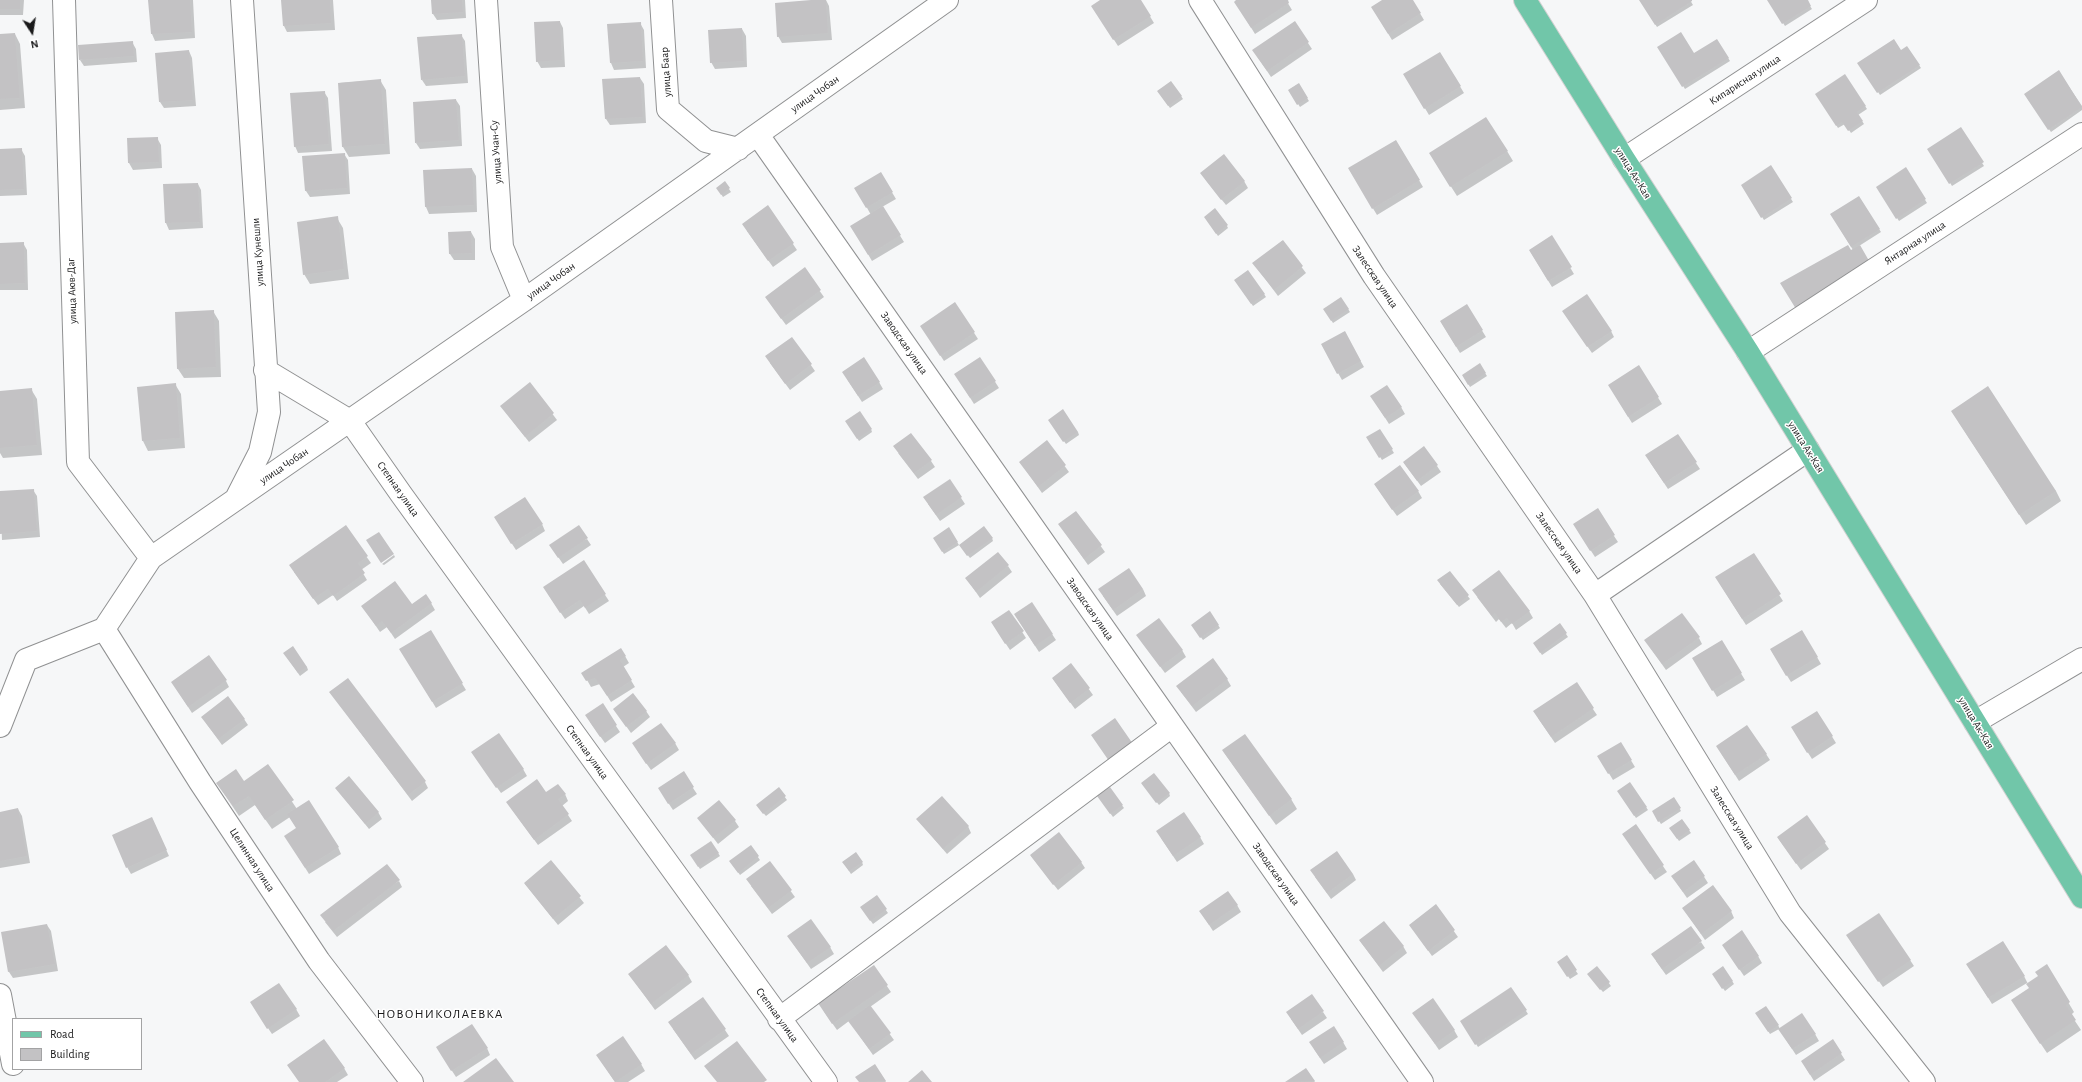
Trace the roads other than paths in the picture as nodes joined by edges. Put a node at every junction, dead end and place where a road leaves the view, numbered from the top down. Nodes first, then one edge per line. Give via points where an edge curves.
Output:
1 (64, 0) edge
2 (242, 0) edge
3 (486, 0) edge
4 (661, 0) edge
5 (947, 0) edge
6 (1200, 0) edge
7 (1526, 0) edge
8 (1866, 0) edge
9 (2082, 134) edge
10 (758, 135) junction
11 (738, 149) junction
12 (1624, 160) junction
13 (524, 300) junction
14 (1748, 352) junction
15 (265, 370) junction
16 (350, 421) junction
17 (1808, 450) junction
18 (237, 498) junction
19 (151, 558) junction
20 (1595, 595) junction
21 (104, 629) junction
22 (2082, 658) edge
23 (1975, 722) junction
24 (0, 726) edge
25 (1172, 726) junction
26 (2082, 897) edge
27 (0, 995) edge
28 (779, 1019) junction
29 (12, 1059) edge
30 (14, 1070) edge
31 (16, 1082) edge
32 (412, 1082) edge
33 (826, 1082) edge
34 (1422, 1082) edge
35 (1924, 1082) edge

1 - 19 street, улица Аюв-Даг via 78,462
2 - 15 street, улица Кунешли
3 - 13 street, улица Учан-Су via 502,247
4 - 11 street, улица Баар via 668,109 706,141
5 - 10 street, улица Чобан
6 - 20 street, Залесская улица via 1374,276
7 - 12 main road, улица Ак-Кая
8 - 12 street, Кипарисная улица
9 - 14 street, Янтарная улица
10 - 11 street, улица Чобан
10 - 25 street, Заводская улица
11 - 13 street, улица Чобан
12 - 14 main road, улица Ак-Кая
13 - 16 street, улица Чобан
14 - 17 main road, улица Ак-Кая
15 - 16 street
15 - 18 street, улица Кунешли via 268,412 260,452
16 - 18 street, улица Чобан
16 - 28 street, Степная улица
17 - 20 street
17 - 23 main road, улица Ак-Кая
18 - 19 street, улица Чобан
19 - 21 street
20 - 35 street, Залесская улица via 1790,913
21 - 24 street via 26,660
21 - 32 street, Целинная улица via 200,782 319,961
22 - 23 street
23 - 26 main road, улица Ак-Кая
25 - 28 street
25 - 34 street, Заводская улица
27 - 29 street
28 - 33 street, Степная улица
30 - 31 street

